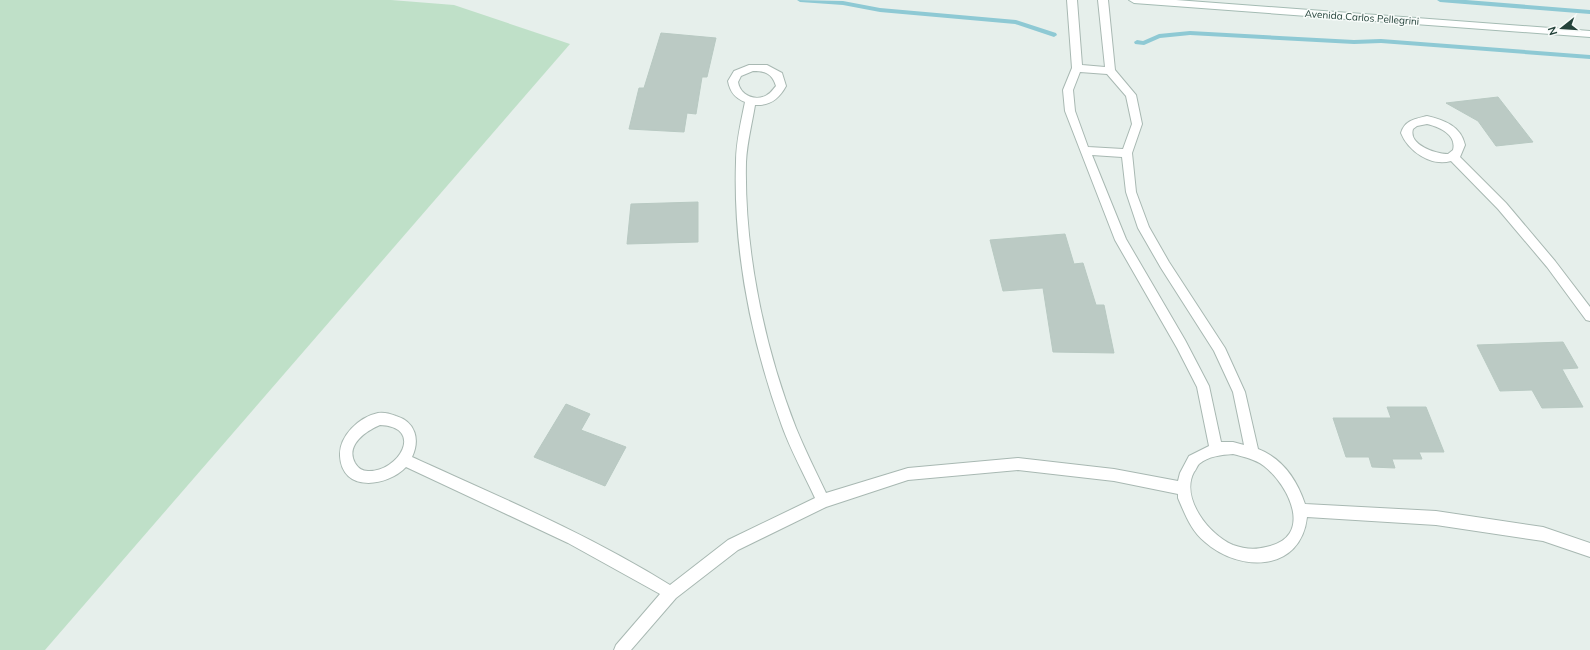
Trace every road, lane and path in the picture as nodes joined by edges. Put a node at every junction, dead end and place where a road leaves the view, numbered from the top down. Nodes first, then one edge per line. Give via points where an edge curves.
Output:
1 (1072, 0) edge
2 (1102, 0) edge
3 (1134, 0) edge
4 (1590, 34) edge
5 (1077, 68) junction
6 (1110, 71) junction
7 (750, 101) junction
8 (1085, 151) junction
9 (1127, 153) junction
10 (1454, 157) junction
11 (1590, 316) edge
12 (1216, 449) junction
13 (1252, 453) junction
14 (404, 460) junction
15 (1184, 489) junction
16 (823, 501) junction
17 (1300, 510) junction
18 (1590, 550) edge
19 (671, 593) junction
20 (620, 650) edge

1 - 5 street
2 - 6 street
3 - 4 street, Avenida Carlos Pellegrini
5 - 6 street
5 - 8 street via 1068,90 1070,111
6 - 9 street via 1131,95 1137,124
7 - 7 street via 762,101 773,97 781,86 778,76 767,68 759,67 739,72 734,77 733,89 742,99
7 - 16 street via 741,168 743,220 752,288 765,354 789,427
8 - 9 street
8 - 12 street via 1121,240 1203,386
9 - 13 street via 1131,192 1144,228 1219,348 1239,392
10 - 10 street via 1461,147 1460,141 1451,130 1427,120 1409,126 1408,138 1419,150 1437,158
10 - 11 street via 1502,206 1551,264
12 - 13 street via 1233,448
12 - 15 street via 1201,455 1190,466 1184,481
13 - 17 street via 1269,462 1284,476 1295,492
14 - 14 street via 409,451 409,433 398,421 389,419 369,422 352,436 345,456 347,465 354,472 362,477 373,478 385,475
14 - 19 street via 550,526 634,569
15 - 16 street via 1114,475 1018,464 908,474
15 - 17 street via 1191,516 1204,533 1220,546 1240,555 1260,557 1278,552 1291,542 1299,527
16 - 19 street via 733,545
17 - 18 street via 1436,518 1543,534
19 - 20 street

